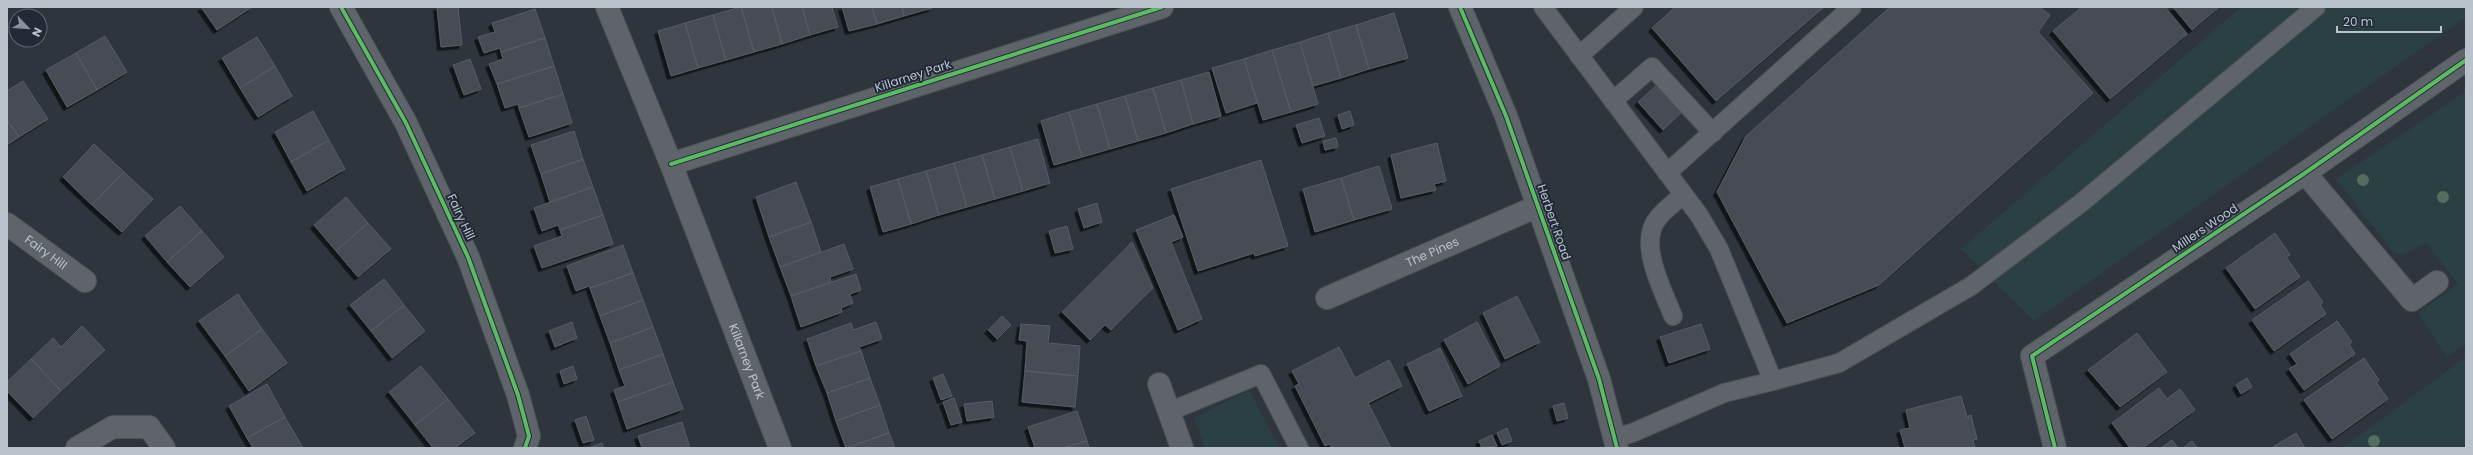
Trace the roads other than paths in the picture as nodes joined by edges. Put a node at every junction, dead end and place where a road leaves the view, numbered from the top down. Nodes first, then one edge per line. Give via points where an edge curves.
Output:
1 (341, 7) edge
2 (607, 7) edge
3 (1162, 7) edge
4 (1460, 7) edge
5 (1543, 7) edge
6 (1634, 7) edge
7 (1852, 7) edge
8 (2316, 7) edge
9 (1579, 56) junction
10 (2466, 60) edge
11 (1613, 101) junction
12 (1713, 133) junction
13 (671, 164) junction
14 (2305, 173) junction
15 (1667, 174) junction
16 (1683, 195) junction
17 (1538, 206) junction
18 (7, 224) edge
19 (85, 281) dead end
20 (2437, 282) dead end
21 (1327, 298) dead end
22 (1673, 316) dead end
23 (1773, 381) junction
24 (1159, 384) dead end
25 (1168, 412) junction
26 (1616, 443) edge
27 (77, 448) edge
28 (164, 448) edge
29 (525, 448) edge
30 (780, 448) edge
31 (1182, 448) edge
32 (1299, 448) edge
33 (2055, 448) edge

1 - 29 street, Fairy Hill via 406,122 468,257 518,395 529,436
2 - 13 street, Killarney Park
3 - 13 street, Killarney Park
4 - 17 street, Herbert Road via 1506,116
5 - 9 lane
6 - 9 lane
7 - 12 lane
8 - 23 lane via 2081,203 1971,286 1839,363
9 - 11 lane
10 - 14 street, Millers Wood
11 - 12 lane via 1652,67
11 - 15 lane
12 - 15 lane
13 - 30 street, Killarney Park
14 - 20 street via 2412,300
14 - 33 street, Millers Wood via 2032,356
15 - 16 lane
16 - 22 lane via 1657,218 1651,231 1649,249
16 - 23 lane via 1719,248
17 - 21 street, The Pines
17 - 26 street, Herbert Road via 1599,379
18 - 19 street, Fairy Hill
23 - 26 lane via 1724,393 1632,433
24 - 25 street
25 - 31 street
25 - 32 lane via 1261,374
27 - 28 street via 113,426 149,427

